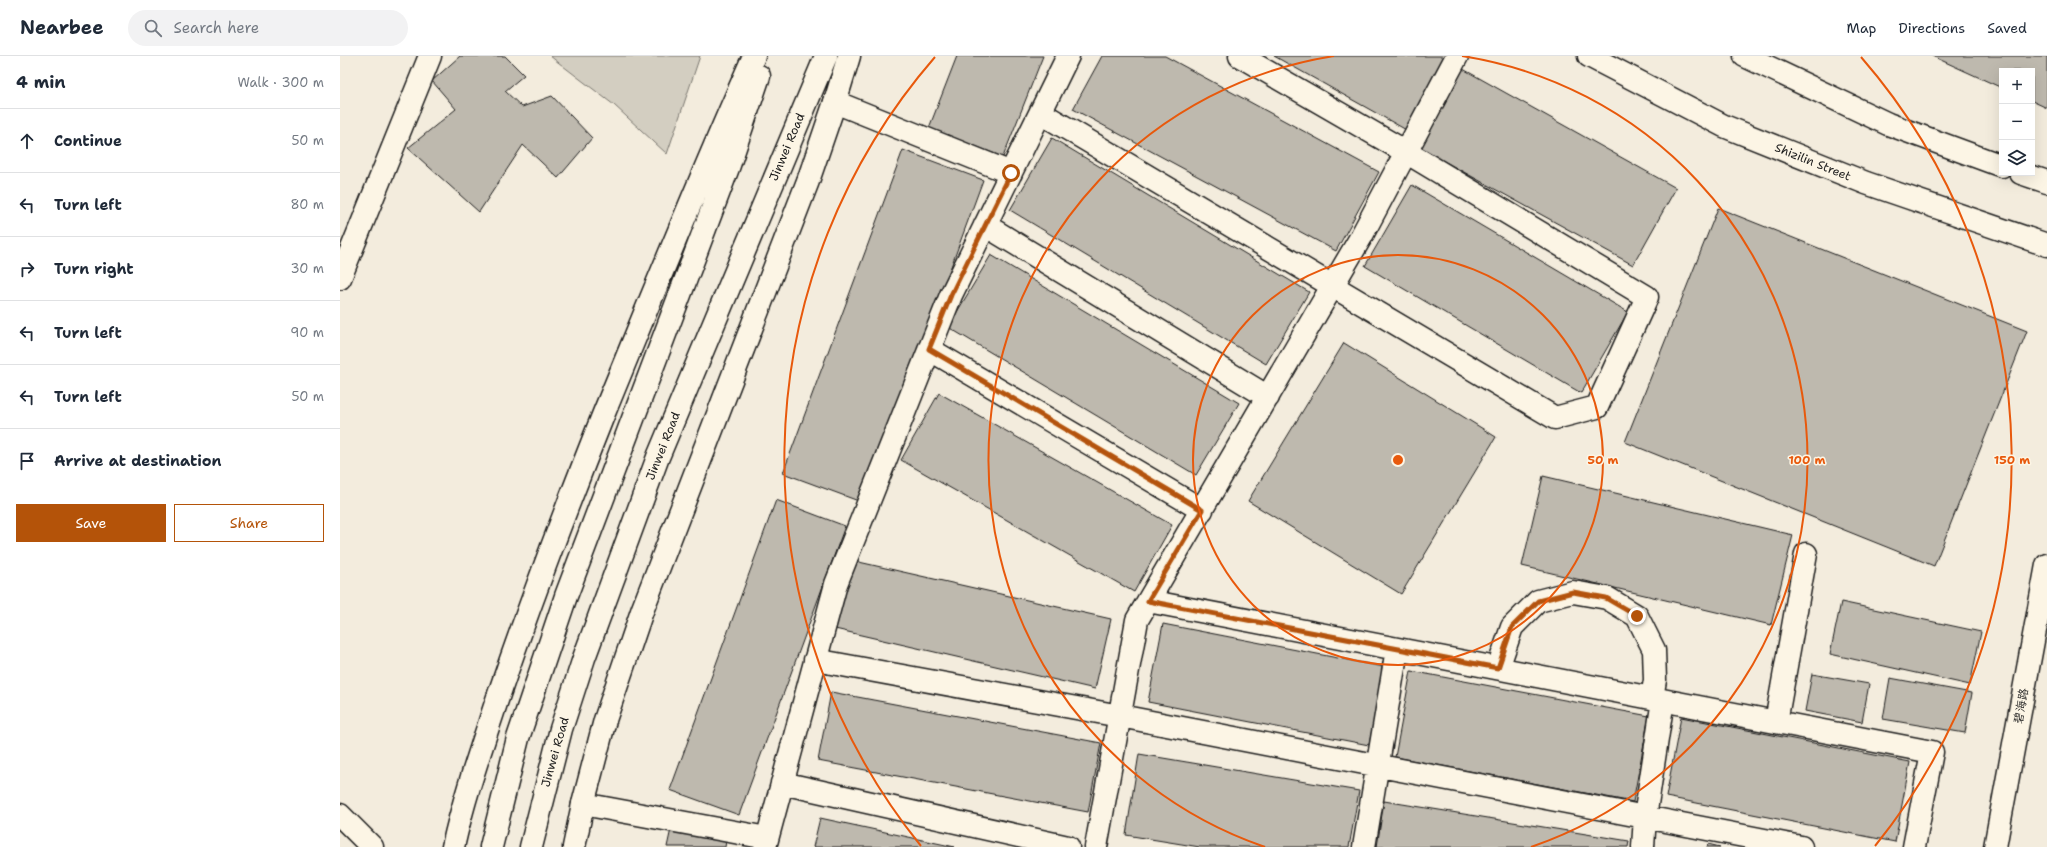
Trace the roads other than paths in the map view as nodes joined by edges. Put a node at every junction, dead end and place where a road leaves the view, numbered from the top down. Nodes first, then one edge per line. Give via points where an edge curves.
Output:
1 (430, 56) edge
2 (754, 56) edge
3 (766, 56) edge
4 (826, 56) edge
5 (849, 56) edge
6 (1068, 56) edge
7 (1240, 56) edge
8 (1457, 56) edge
9 (1589, 56) edge
10 (1745, 56) edge
11 (835, 102) junction
12 (1041, 113) junction
13 (1406, 152) junction
14 (1999, 165) edge
15 (1011, 173) junction
16 (2030, 176) edge
17 (2047, 182) edge
18 (985, 225) junction
19 (2047, 245) edge
20 (340, 278) edge
21 (1333, 286) junction
22 (929, 349) junction
23 (1268, 397) junction
24 (1202, 510) junction
25 (1806, 554) dead end
26 (2047, 565) edge
27 (1148, 601) junction
28 (2042, 620) edge
29 (1397, 649) junction
30 (815, 660) junction
31 (1498, 668) junction
32 (1658, 699) junction
33 (1120, 716) junction
34 (1776, 722) junction
35 (1377, 766) junction
36 (782, 783) junction
37 (583, 804) junction
38 (340, 815) edge
39 (1645, 817) junction
40 (459, 819) junction
41 (766, 843) edge
42 (372, 847) edge
43 (441, 847) edge
44 (453, 847) edge
45 (491, 847) edge
46 (531, 847) edge
47 (574, 847) edge
48 (1068, 847) edge
49 (1096, 847) edge
50 (1364, 847) edge
51 (1643, 847) edge
52 (1801, 847) edge
53 (1914, 847) edge
54 (1995, 847) edge

1 - 20 street
2 - 40 street via 717,138 560,522 520,631
3 - 45 street via 626,442 566,596 518,738
4 - 46 street, Jinwei Road via 658,457 584,658 561,729
5 - 11 street
6 - 12 street
7 - 13 street
8 - 13 street
9 - 19 street, Shizilin Street via 1724,126 1866,183
10 - 14 street via 1888,124
11 - 15 street
11 - 37 street via 805,189 642,611 605,720
12 - 15 street
12 - 21 street
13 - 21 street
13 - 21 street via 1647,298 1597,407 1555,418
15 - 18 street
16 - 17 street
18 - 22 street via 951,295
18 - 23 street
21 - 23 street
22 - 24 street
22 - 30 street via 836,584
23 - 24 street
24 - 27 street
25 - 34 street
26 - 28 street, 碧海路
27 - 29 street
27 - 33 street via 1137,620
28 - 54 street, 碧海路
29 - 31 street
29 - 35 street
30 - 33 street
30 - 36 street
31 - 32 street
31 - 32 street via 1512,627 1538,601 1573,592 1606,598 1637,616 1654,650
32 - 34 street
32 - 39 street
33 - 35 street
33 - 49 street
34 - 53 street via 1932,752
35 - 39 street
35 - 50 street
36 - 41 street
36 - 48 street
37 - 41 street
37 - 47 street
38 - 42 street
39 - 51 street
39 - 52 street
40 - 43 street
40 - 44 street

